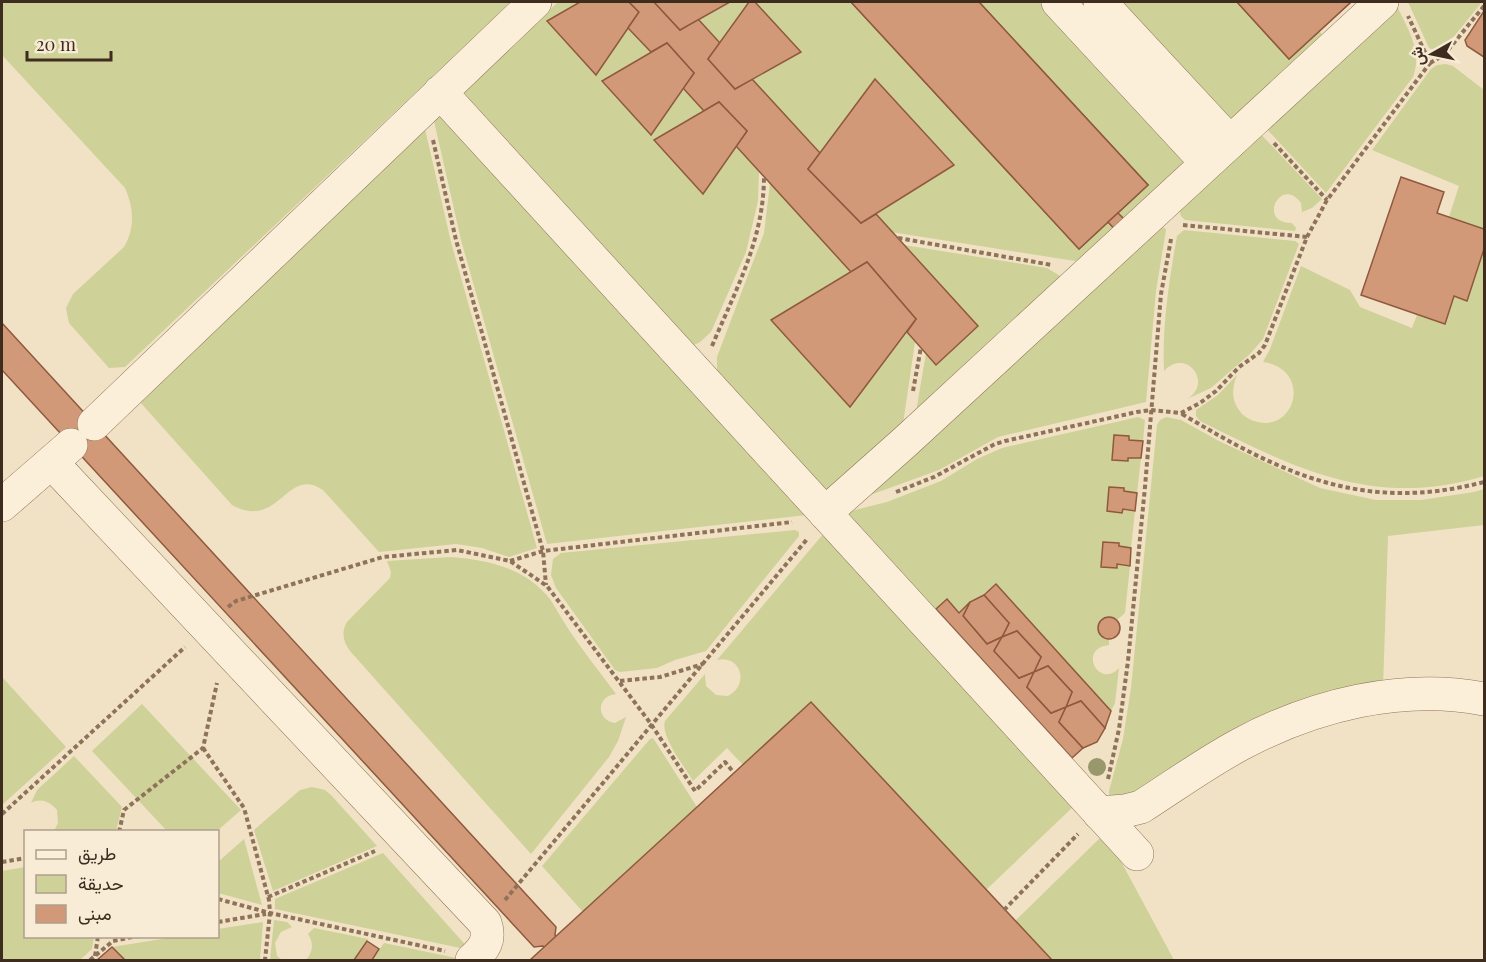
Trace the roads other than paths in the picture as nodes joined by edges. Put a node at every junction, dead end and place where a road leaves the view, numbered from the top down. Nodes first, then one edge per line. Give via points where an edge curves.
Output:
1 (535, 2) edge
2 (1058, 2) edge
3 (1100, 2) edge
4 (1394, 7) edge
5 (433, 100) junction
6 (1230, 142) junction
7 (72, 444) junction
8 (2, 505) edge
9 (812, 521) junction
10 (1485, 699) edge
11 (1099, 813) junction
12 (1137, 854) dead end
13 (474, 959) edge

1 - 5 lane
2 - 6 lane
3 - 6 lane
4 - 6 lane
5 - 7 lane
5 - 9 lane via 699,376
6 - 9 lane via 1167,216 1080,281 905,442
7 - 8 lane
7 - 13 lane via 206,627 485,923 486,945
9 - 11 lane
10 - 11 lane via 1436,695 1383,697 1323,710 1239,745 1141,807
11 - 12 lane

